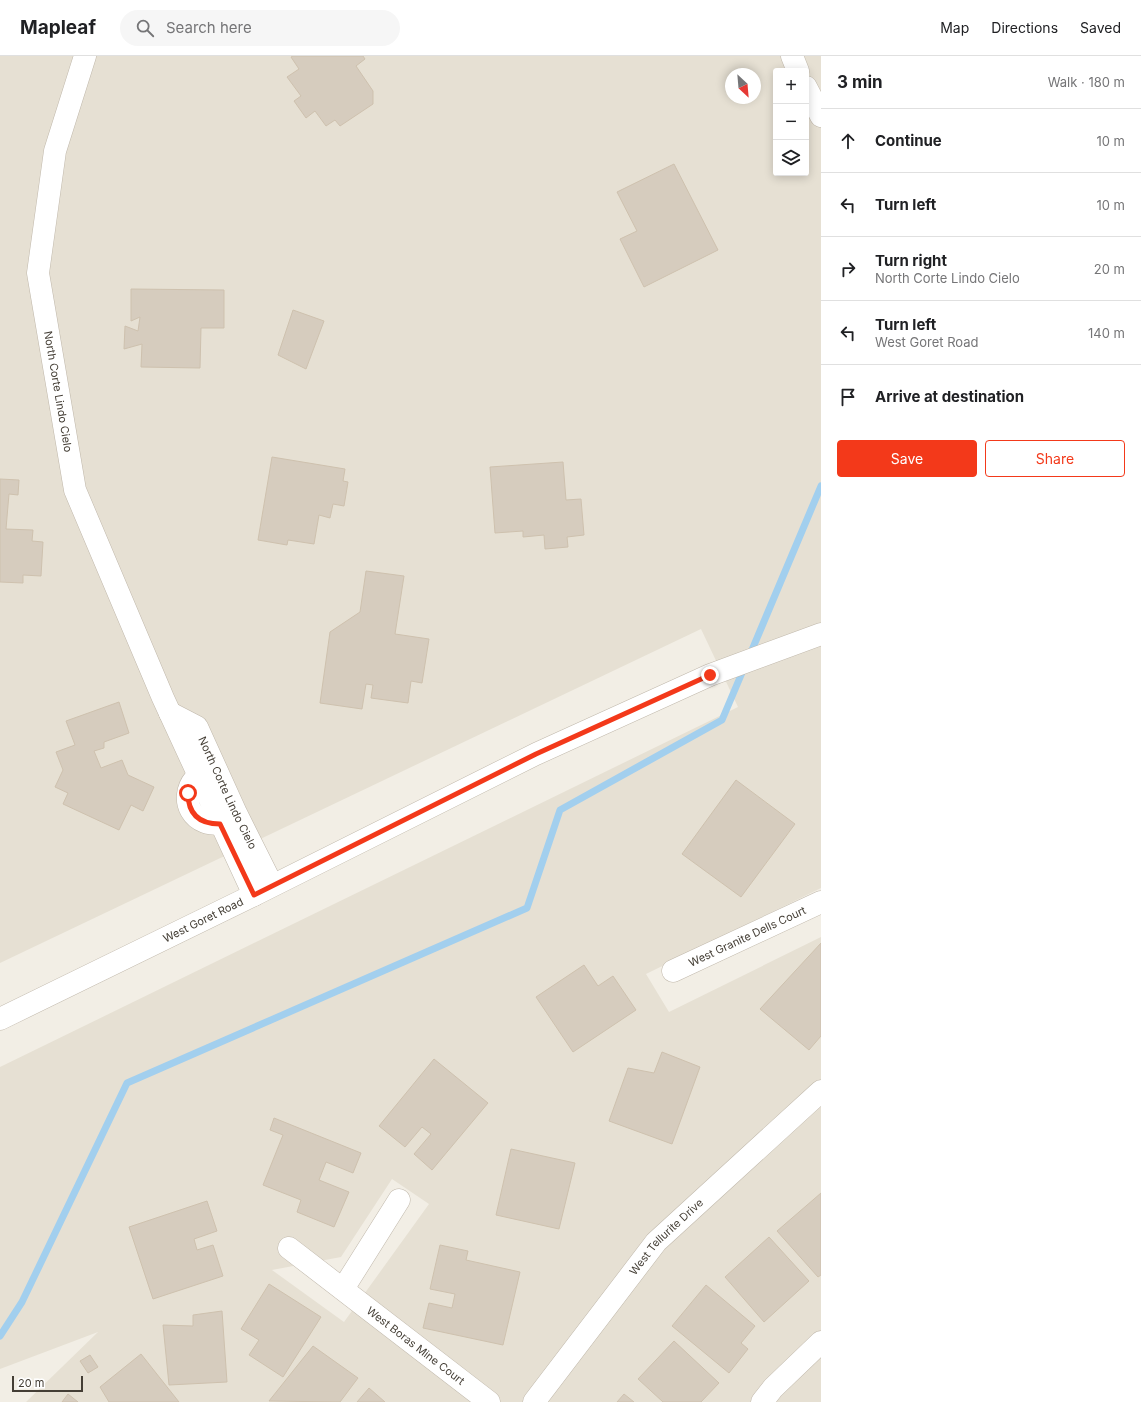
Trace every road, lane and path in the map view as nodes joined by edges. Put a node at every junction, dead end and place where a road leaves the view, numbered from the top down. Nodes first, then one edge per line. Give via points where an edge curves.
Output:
1 (84, 56) edge
2 (792, 56) edge
3 (797, 68) edge
4 (809, 93) edge
5 (821, 116) edge
6 (821, 634) edge
7 (208, 772) junction
8 (228, 818) junction
9 (263, 890) junction
10 (821, 902) edge
11 (674, 971) dead end
12 (0, 1019) edge
13 (821, 1091) edge
14 (399, 1200) dead end
15 (289, 1248) dead end
16 (343, 1289) junction
17 (821, 1342) edge
18 (489, 1402) edge
19 (534, 1402) edge
20 (762, 1402) edge

1 - 7 street, North Corte Lindo Cielo via 55,151 38,273 75,490 170,713 197,727
2 - 3 street
4 - 5 street
6 - 9 street, West Goret Road via 710,675 536,754
7 - 8 street, North Corte Lindo Cielo
7 - 8 street via 190,784 188,802 191,810 204,822
8 - 9 street, North Corte Lindo Cielo
9 - 12 street, West Goret Road
10 - 11 street, West Granite Dells Court
13 - 19 street, West Tellurite Drive via 656,1242
14 - 16 street
15 - 16 street, West Boras Mine Court
16 - 18 street, West Boras Mine Court
17 - 20 street

